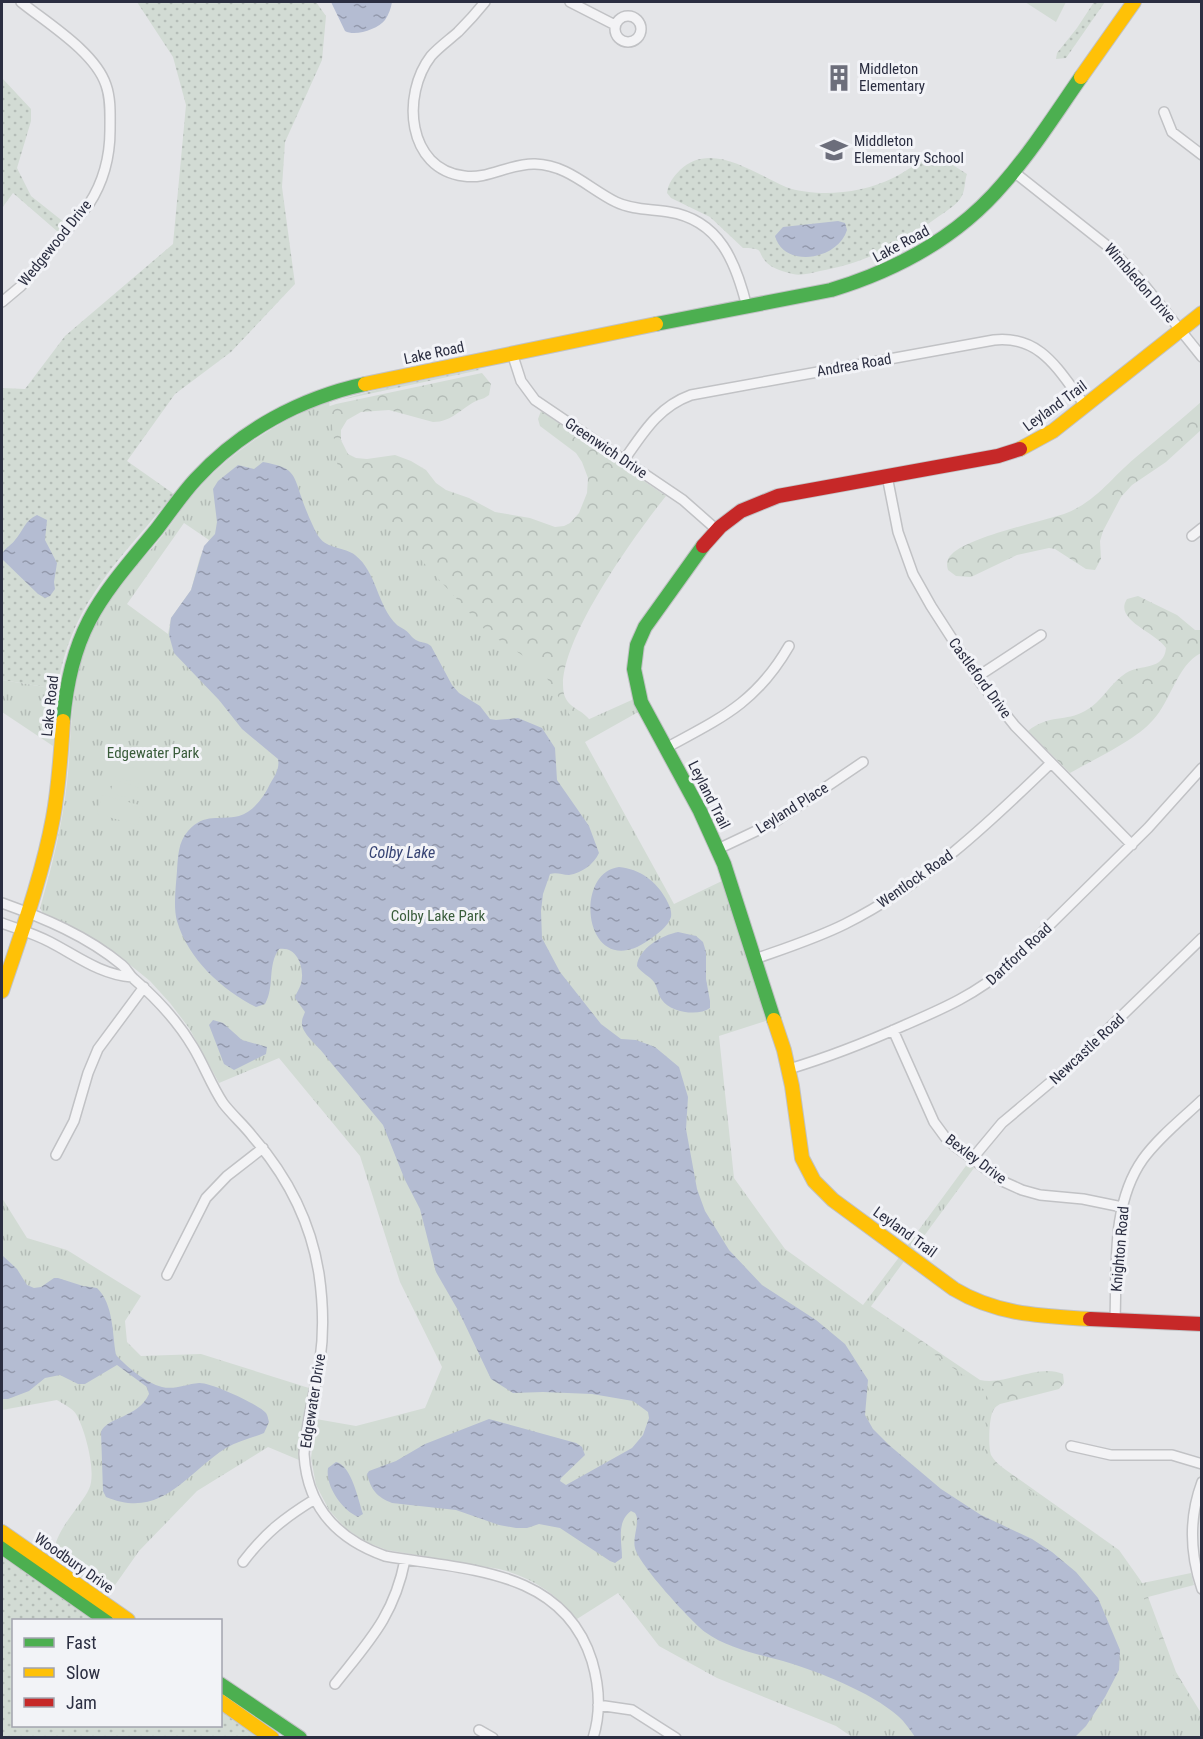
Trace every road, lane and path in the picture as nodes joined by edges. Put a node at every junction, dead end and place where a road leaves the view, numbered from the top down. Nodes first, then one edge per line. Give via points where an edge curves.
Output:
1 (21, 2) edge
2 (485, 2) edge
3 (570, 2) edge
4 (1134, 2) edge
5 (615, 25) dead end
6 (1164, 112) dead end
7 (1202, 155) edge
8 (1014, 172) junction
9 (2, 302) edge
10 (747, 307) junction
11 (1202, 313) edge
12 (1180, 329) junction
13 (512, 353) junction
14 (1202, 357) edge
15 (1085, 405) junction
16 (624, 460) junction
17 (887, 476) junction
18 (1202, 528) edge
19 (717, 530) junction
20 (1192, 536) dead end
21 (1041, 635) dead end
22 (789, 646) dead end
23 (977, 677) junction
24 (666, 747) junction
25 (862, 762) dead end
26 (1051, 763) junction
27 (1202, 768) edge
28 (1132, 845) junction
29 (718, 849) junction
30 (2, 903) edge
31 (29, 913) junction
32 (2, 923) edge
33 (23, 931) junction
34 (1202, 938) edge
35 (755, 959) junction
36 (132, 977) junction
37 (144, 987) junction
38 (2, 991) edge
39 (893, 1030) junction
40 (789, 1068) junction
41 (1202, 1100) edge
42 (263, 1148) junction
43 (56, 1155) dead end
44 (972, 1159) junction
45 (1122, 1207) junction
46 (167, 1275) dead end
47 (1115, 1320) junction
48 (1202, 1324) edge
49 (1071, 1446) dead end
50 (1202, 1464) edge
51 (1202, 1482) edge
52 (315, 1499) junction
53 (2, 1532) edge
54 (2, 1547) edge
55 (405, 1560) junction
56 (243, 1562) dead end
57 (1202, 1589) edge
58 (105, 1619) edge
59 (127, 1619) edge
60 (335, 1684) dead end
61 (222, 1685) edge
62 (222, 1702) edge
63 (598, 1705) junction
64 (479, 1730) dead end
65 (272, 1737) edge
66 (300, 1737) edge
67 (493, 1737) edge
68 (593, 1737) edge
69 (676, 1737) edge

1 - 9 street, Wedgewood Drive via 84,52 100,72 109,95 110,144 106,169 92,199 21,286
2 - 10 street via 431,57 420,75 414,123 427,158 447,172 466,177 521,164 547,165 571,174 617,203 684,216 711,233 730,255
3 - 5 street
4 - 8 street, Lake Road
6 - 7 street via 1172,132
8 - 10 street, Lake Road via 963,225 901,265 844,287
8 - 12 street, Wimbledon Drive via 1108,246
10 - 13 street, Lake Road
11 - 12 street, Leyland Trail
12 - 14 street, Wimbledon Drive
12 - 15 street, Leyland Trail
13 - 16 street, Greenwich Drive via 521,381 532,397
13 - 31 street, Lake Road via 345,388 306,402 253,431 219,457 186,491 110,583 80,638 66,690 55,808
15 - 16 street, Andrea Road via 1038,349 1017,340 994,340 691,395 656,416
15 - 17 street, Leyland Trail via 1045,437 1012,452
16 - 19 street, Greenwich Drive via 689,505
17 - 19 street, Leyland Trail via 767,499 741,511
17 - 23 street, Castleford Drive via 898,532 913,574
18 - 20 street
19 - 24 street, Leyland Trail via 648,621 636,649 634,669 639,694
21 - 23 street
22 - 24 street via 767,679 744,702
23 - 26 street, Castleford Drive via 1004,713
24 - 29 street, Leyland Trail
25 - 29 street, Leyland Place via 773,823
26 - 28 street, Castleford Drive
26 - 35 street, Wentlock Road via 980,831 899,893 838,927
27 - 28 street, Dartford Road
28 - 39 street, Dartford Road via 990,982 960,1001
29 - 35 street, Leyland Trail
30 - 31 street
31 - 33 street, Lake Road
31 - 36 street, Edgewater Drive via 98,948
32 - 33 street
33 - 36 street, Edgewater Drive via 87,964
33 - 38 street, Lake Road
34 - 44 street, Newcastle Road via 1077,1060 1002,1123
35 - 40 street, Leyland Trail
36 - 37 street, Edgewater Drive
37 - 42 street, Edgewater Drive via 193,1047 222,1101
37 - 43 street via 98,1049 74,1121
39 - 40 street, Dartford Road via 838,1054
39 - 44 street, Bexley Drive via 936,1126
40 - 47 street, Leyland Trail via 802,1158 812,1178 829,1197 979,1303 1017,1314
41 - 45 street, Knighton Road via 1146,1156 1131,1180
42 - 46 street via 206,1198
42 - 52 street, Edgewater Drive via 298,1205 319,1274 322,1342 304,1454
44 - 45 street, Bexley Drive via 1022,1190
45 - 47 street, Knighton Road
47 - 48 street, Leyland Trail
49 - 50 street via 1114,1456 1174,1456
51 - 57 street via 1192,1531
52 - 55 street, Edgewater Drive via 332,1524 352,1542 385,1557
52 - 56 street via 276,1524
53 - 59 street, Woodbury Drive
54 - 58 street, Woodbury Drive
55 - 60 street via 397,1594 383,1623
55 - 63 street, Edgewater Drive via 499,1575 552,1601 567,1616 589,1651
61 - 66 street
62 - 65 street
63 - 68 street, Edgewater Drive
63 - 69 street via 632,1710
64 - 67 street

